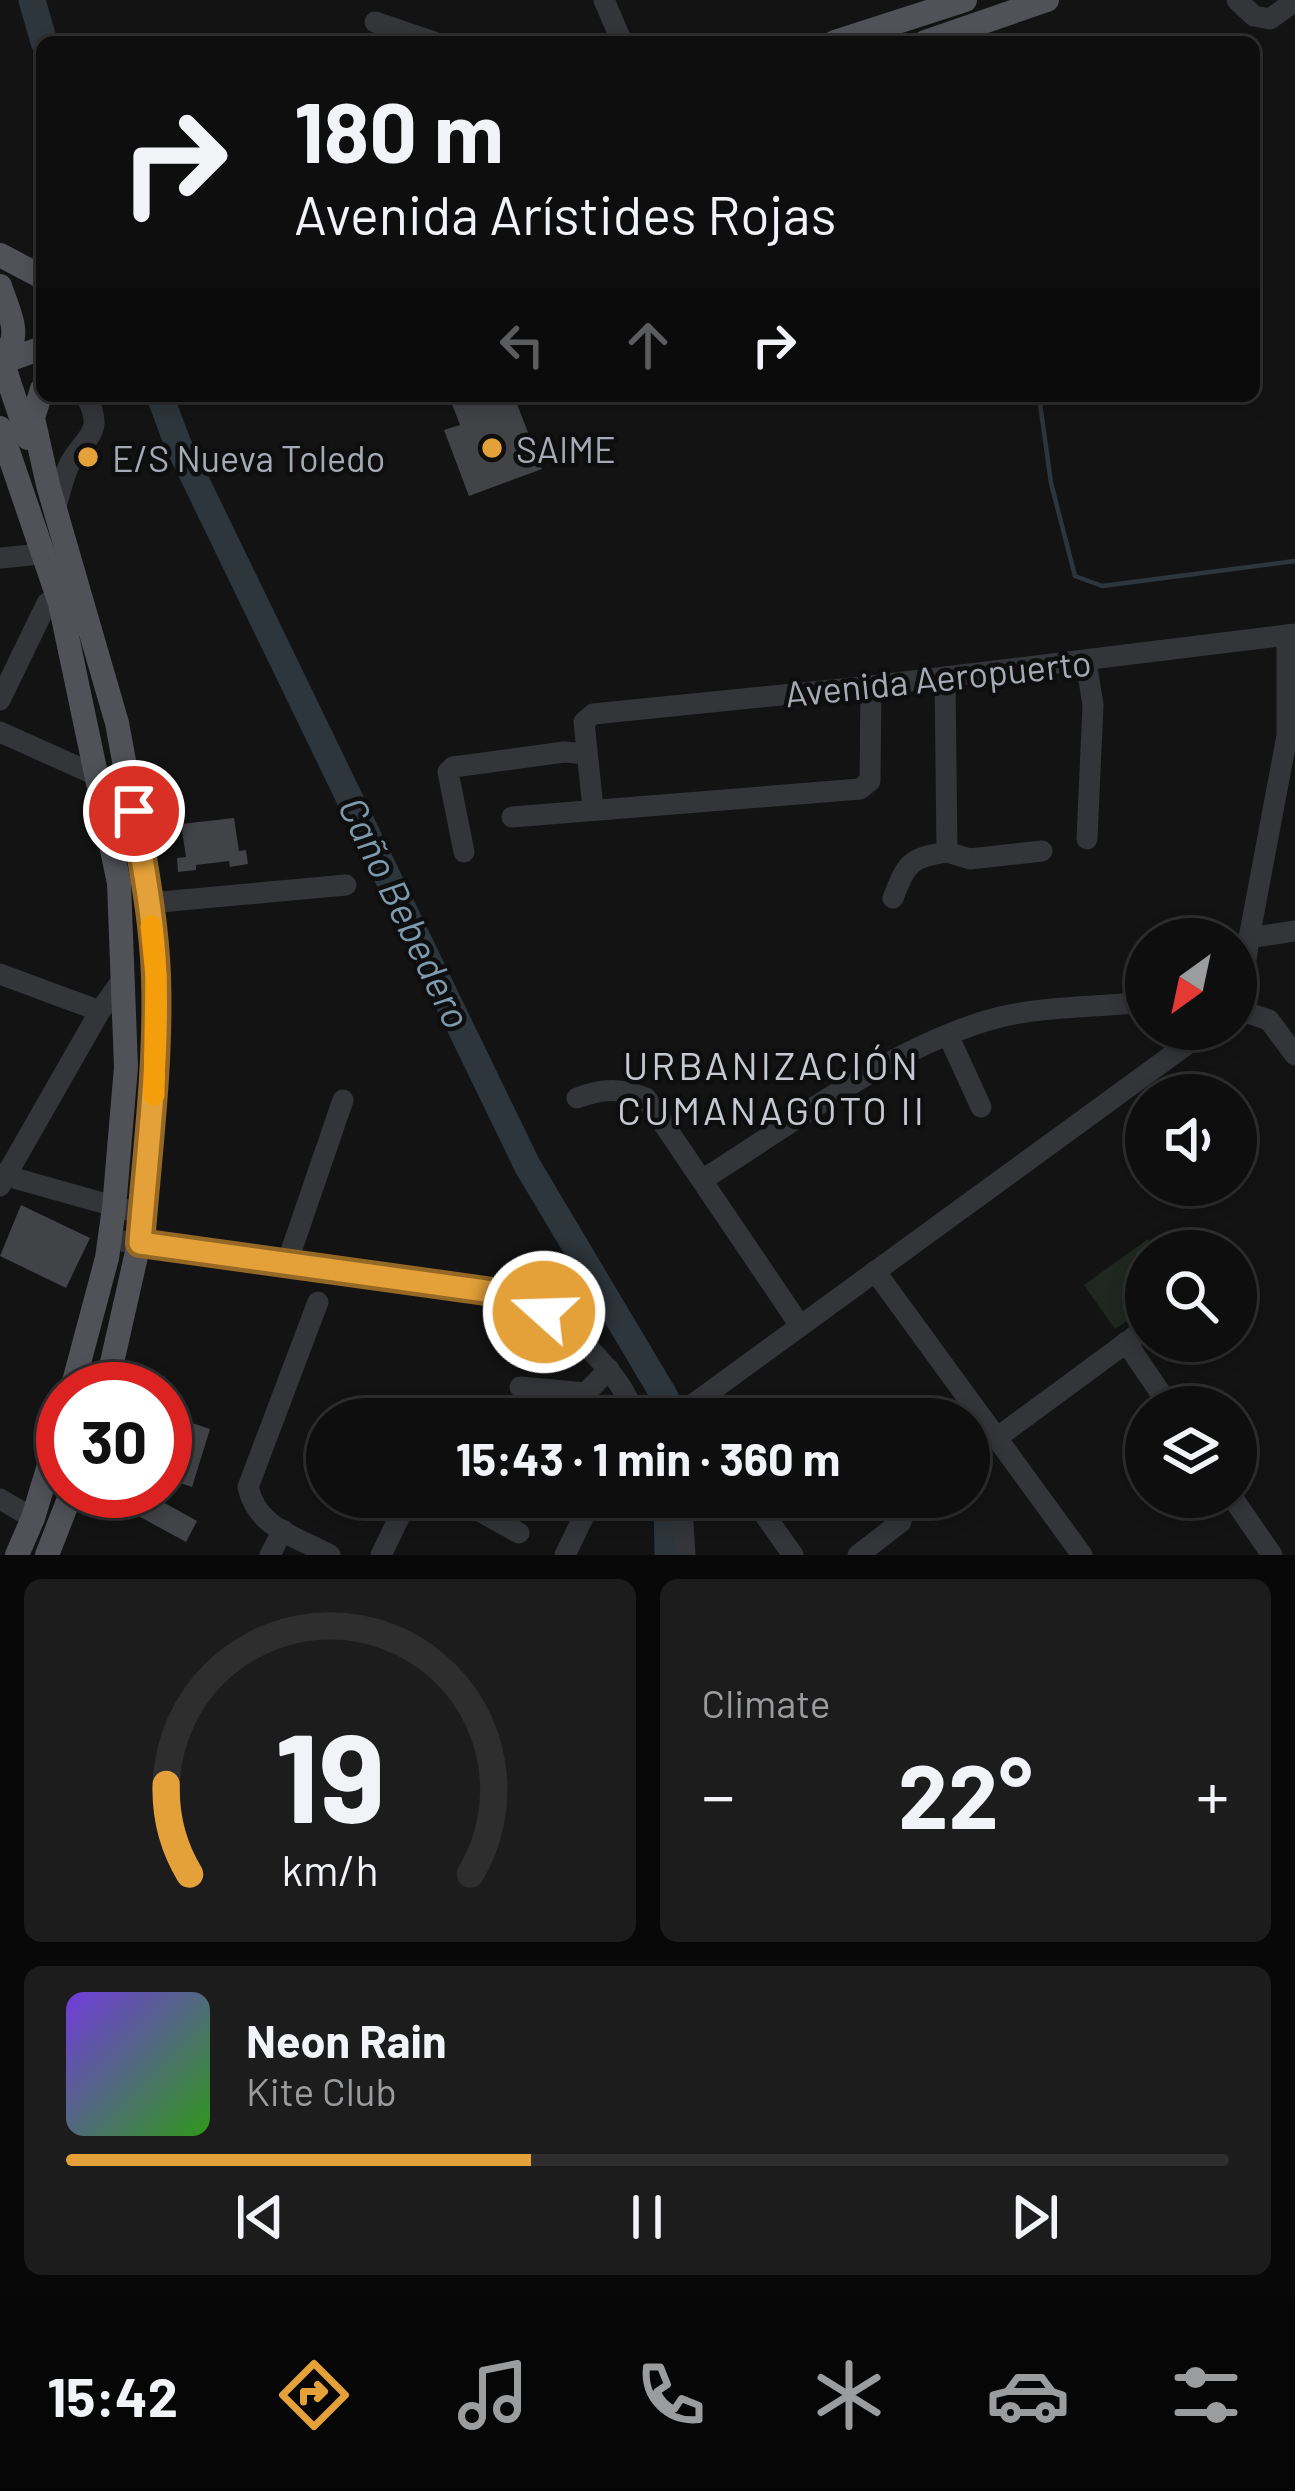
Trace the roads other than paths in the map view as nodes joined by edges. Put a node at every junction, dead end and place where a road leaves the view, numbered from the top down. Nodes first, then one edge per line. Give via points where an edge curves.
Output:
1 (604, 0) edge
2 (965, 0) edge
3 (1046, 0) edge
4 (1238, 0) edge
5 (1295, 1) edge
6 (375, 22) dead end
7 (416, 36) edge
8 (619, 36) edge
9 (854, 36) edge
10 (942, 36) edge
11 (0, 255) edge
12 (36, 274) edge
13 (0, 286) edge
14 (36, 331) edge
15 (36, 349) edge
16 (4, 355) edge
17 (38, 402) edge
18 (89, 402) edge
19 (0, 428) edge
20 (0, 465) edge
21 (55, 509) junction
22 (31, 555) junction
23 (0, 558) edge
24 (70, 560) junction
25 (47, 603) junction
26 (1291, 635) edge
27 (1086, 661) junction
28 (945, 677) junction
29 (872, 686) junction
30 (0, 700) edge
31 (83, 701) junction
32 (0, 732) edge
33 (587, 754) junction
34 (98, 776) junction
35 (592, 808) junction
36 (512, 818) dead end
37 (1087, 839) dead end
38 (464, 851) dead end
39 (1042, 851) dead end
40 (947, 852) junction
41 (346, 885) dead end
42 (892, 898) dead end
43 (149, 902) junction
44 (1253, 918) edge
45 (1295, 931) edge
46 (1257, 937) edge
47 (0, 974) edge
48 (123, 979) junction
49 (1125, 1004) edge
50 (100, 1011) junction
51 (1257, 1017) edge
52 (948, 1034) junction
53 (1163, 1050) edge
54 (1295, 1055) edge
55 (577, 1099) dead end
56 (343, 1100) dead end
57 (981, 1107) dead end
58 (2, 1179) edge
59 (702, 1180) junction
60 (114, 1208) junction
61 (142, 1214) junction
62 (110, 1239) junction
63 (140, 1243) junction
64 (287, 1263) junction
65 (875, 1271) junction
66 (318, 1302) dead end
67 (799, 1324) junction
68 (1125, 1343) edge
69 (79, 1362) edge
70 (112, 1362) edge
71 (609, 1369) junction
72 (520, 1387) dead end
73 (630, 1398) edge
74 (708, 1398) edge
75 (998, 1437) junction
76 (0, 1499) edge
77 (36, 1508) edge
78 (33, 1518) junction
79 (61, 1518) edge
80 (399, 1518) edge
81 (492, 1518) edge
82 (583, 1518) edge
83 (677, 1518) edge
84 (767, 1518) edge
85 (1246, 1518) edge
86 (901, 1522) dead end
87 (283, 1530) junction
88 (519, 1533) dead end
89 (17, 1555) edge
90 (47, 1555) edge
91 (270, 1555) edge
92 (330, 1555) edge
93 (381, 1555) edge
94 (565, 1555) edge
95 (685, 1555) edge
96 (793, 1555) edge
97 (858, 1555) edge
98 (1082, 1555) edge
99 (1272, 1555) edge

1 - 8 street
2 - 9 main road
3 - 10 main road
4 - 5 street via 1270,19
6 - 7 street
11 - 12 main road
13 - 16 main road
14 - 16 main road
15 - 16 main road
16 - 24 main road
17 - 21 main road via 33,418
18 - 21 street via 91,439 70,464
19 - 31 main road via 60,603
20 - 22 main road
21 - 24 main road
22 - 23 street
22 - 25 main road
24 - 43 main road via 117,723
25 - 30 street
25 - 31 main road
26 - 27 street, Avenida Aeropuerto
26 - 44 street via 1287,736
27 - 28 street, Avenida Aeropuerto
27 - 37 street via 1093,705
28 - 29 street, Avenida Aeropuerto
28 - 40 street
29 - 33 street, Avenida Aeropuerto via 593,714 584,722
29 - 35 street via 871,781 860,789
31 - 34 main road
32 - 34 street
33 - 35 street
33 - 38 street via 453,766
34 - 48 main road via 119,883
35 - 36 street
39 - 40 street via 970,859
40 - 42 street via 916,857
41 - 43 street
43 - 61 main road via 154,1109
45 - 46 street
47 - 50 street
48 - 50 street
48 - 60 main road via 126,1067
49 - 52 street via 1002,1016
50 - 58 street
51 - 54 street via 1269,1020
52 - 57 street
52 - 59 street
53 - 65 street
55 - 59 street via 602,1088 646,1098
56 - 64 street
58 - 60 street
59 - 67 street
60 - 61 street
60 - 62 main road
61 - 63 main road
62 - 63 street
62 - 69 main road
63 - 64 street
63 - 70 main road
64 - 71 street via 500,1293 544,1312
65 - 67 street
65 - 75 street
66 - 87 street via 248,1486 261,1519
67 - 74 street
68 - 75 street
71 - 72 street via 586,1393
71 - 73 street
75 - 98 street
76 - 78 street
77 - 78 main road
78 - 89 main road
79 - 90 main road
80 - 93 street
81 - 88 street
82 - 94 street
83 - 95 street
84 - 96 street
85 - 99 street
86 - 97 street
87 - 91 street
87 - 92 street

